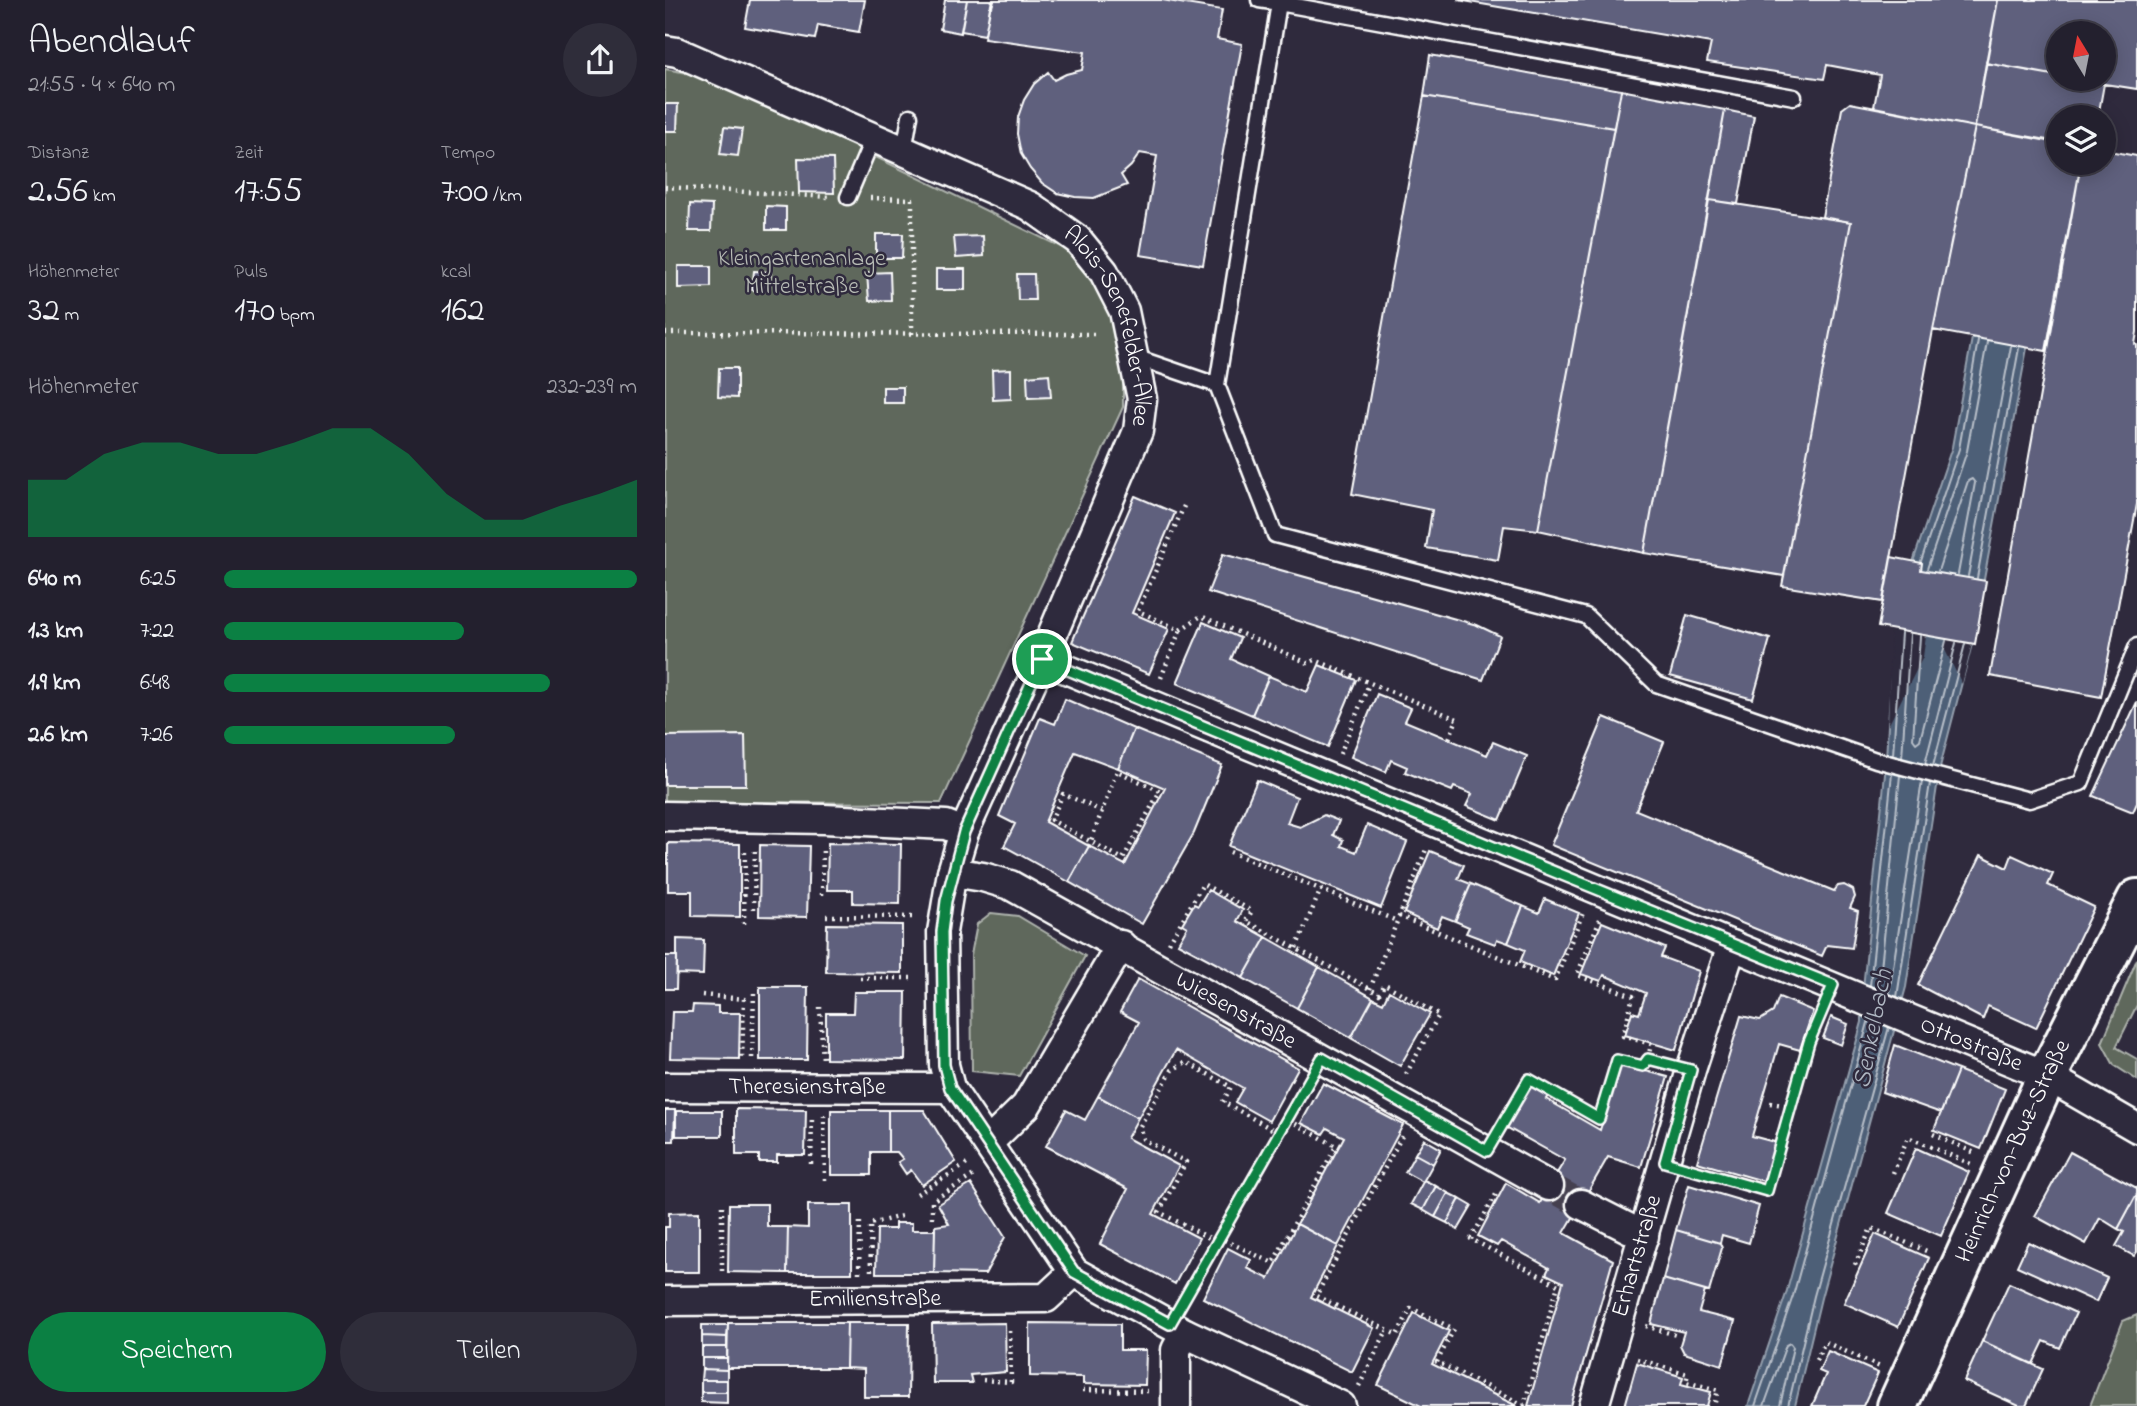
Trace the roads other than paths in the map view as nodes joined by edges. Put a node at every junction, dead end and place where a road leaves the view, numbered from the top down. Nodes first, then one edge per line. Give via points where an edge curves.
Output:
1 (1259, 0) edge
2 (1279, 3) junction
3 (665, 50) edge
4 (1794, 97) dead end
5 (910, 116) dead end
6 (873, 138) junction
7 (904, 151) junction
8 (848, 197) road end
9 (1135, 358) junction
10 (1217, 385) junction
11 (2137, 646) edge
12 (1042, 659) junction
13 (665, 816) edge
14 (964, 832) junction
15 (952, 872) junction
16 (2137, 899) edge
17 (1121, 945) junction
18 (1732, 945) junction
19 (2047, 1076) junction
20 (665, 1087) edge
21 (950, 1088) junction
22 (2137, 1128) edge
23 (993, 1151) junction
24 (1549, 1186) tunnel mouth
25 (1581, 1204) tunnel mouth
26 (1644, 1236) junction
27 (1074, 1272) junction
28 (665, 1301) edge
29 (1177, 1328) junction
30 (1903, 1393) edge
31 (1176, 1399) edge
32 (1348, 1401) edge
33 (1594, 1406) edge

1 - 2 lane
2 - 4 lane
2 - 10 lane
3 - 6 street, Alois-Senefelder-Allee
5 - 7 lane
6 - 7 street, Alois-Senefelder-Allee
6 - 8 lane
7 - 9 street, Alois-Senefelder-Allee via 1030,206 1077,240 1104,272 1124,311
9 - 10 lane
9 - 12 street, Alois-Senefelder-Allee via 1142,399 1138,431
10 - 11 lane via 1275,535 1586,616 1655,684 1876,761 2029,800 2081,783
12 - 14 street, Alois-Senefelder-Allee
12 - 18 street, Ottostraße
13 - 14 street via 946,825
14 - 15 street, Alois-Senefelder-Allee
15 - 17 street, Wiesenstraße via 1010,885
15 - 21 street, Alois-Senefelder-Allee via 944,917 943,978 944,1065
16 - 19 street, Heinrich-von-Buz-Straße
17 - 23 street via 1026,1106
17 - 24 street, Wiesenstraße
18 - 19 street, Ottostraße
18 - 26 street, Erhartstraße
19 - 22 street, Ottostraße
19 - 30 street, Heinrich-von-Buz-Straße
20 - 21 street, Theresienstraße
21 - 23 street
23 - 27 street
25 - 26 street
26 - 33 street, Erhartstraße
27 - 28 street, Emilienstraße via 1046,1298
27 - 29 street
29 - 31 street
29 - 32 street

